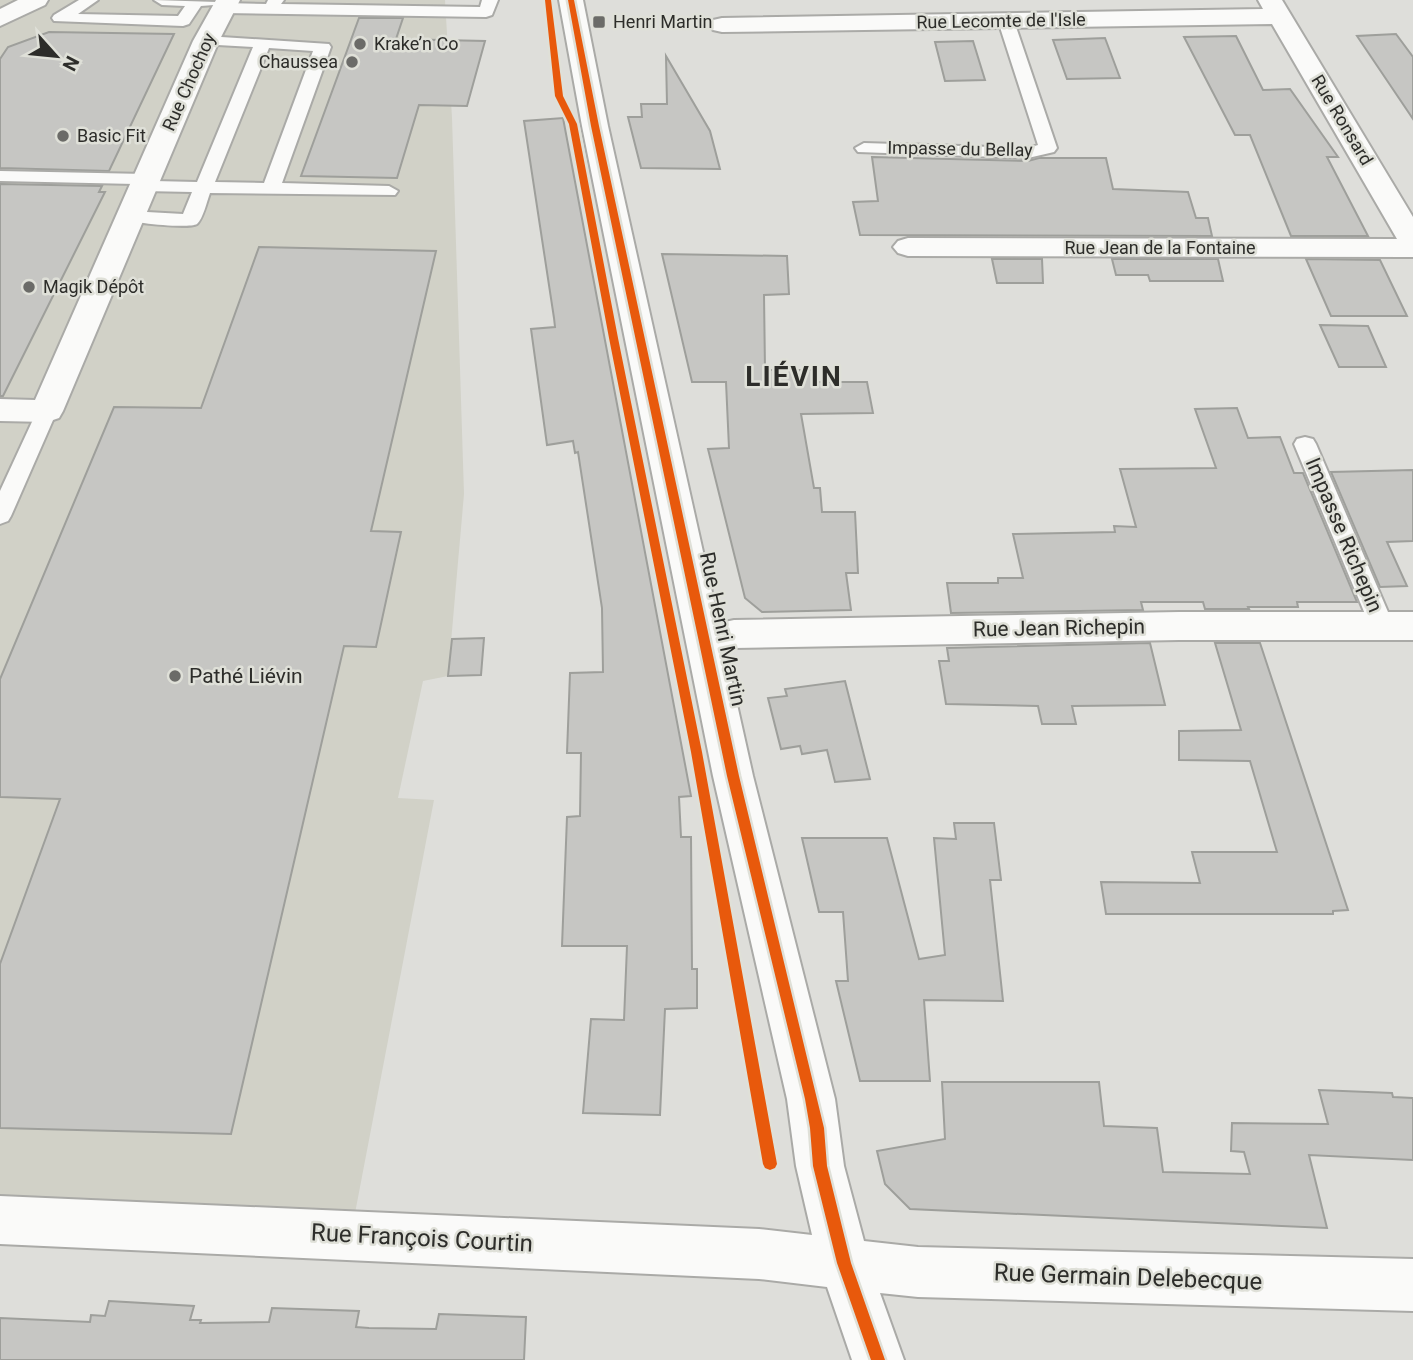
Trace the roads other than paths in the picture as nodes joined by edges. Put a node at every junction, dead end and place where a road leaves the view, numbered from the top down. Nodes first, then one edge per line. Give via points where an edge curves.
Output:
1 (36, 0) edge
2 (90, 0) edge
3 (162, 0) edge
4 (490, 0) edge
5 (571, 0) edge
6 (196, 1) edge
7 (226, 3) edge
8 (273, 4) edge
9 (421, 5) edge
10 (1275, 8) edge
11 (0, 19) edge
12 (1006, 21) junction
13 (722, 25) dead end
14 (206, 41) junction
15 (263, 44) junction
16 (864, 148) dead end
17 (0, 176) edge
18 (202, 187) junction
19 (271, 189) junction
20 (389, 191) dead end
21 (138, 196) junction
22 (1413, 241) edge
23 (908, 247) dead end
24 (1413, 248) edge
25 (0, 410) edge
26 (47, 411) junction
27 (1305, 444) dead end
28 (0, 516) edge
29 (1398, 626) edge
30 (706, 639) junction
31 (0, 1220) edge
32 (844, 1263) junction
33 (1413, 1285) edge
34 (878, 1360) edge

1 - 11 street
2 - 6 lane via 60,18 183,21
3 - 6 lane
4 - 9 lane via 486,12
5 - 30 street, Rue Henri Martin
6 - 7 lane
7 - 8 lane
7 - 14 street, Rue Chochoy
8 - 9 lane
10 - 12 street, Rue Lecomte de l'Isle
10 - 22 street, Rue Ronsard
12 - 13 street, Rue Lecomte de l'Isle
12 - 16 lane, Impasse du Bellay via 1048,148 1028,153
14 - 15 lane
14 - 21 street, Rue Chochoy
15 - 18 lane
15 - 19 lane via 323,47
17 - 21 lane
18 - 19 lane
18 - 21 lane
18 - 21 lane via 190,220
19 - 20 lane
21 - 26 street, Rue Chochoy
23 - 24 street, Rue Jean de la Fontaine
25 - 26 street
26 - 28 lane
27 - 29 lane, Impasse Richepin
29 - 30 street, Rue Jean Richepin via 734,634
30 - 32 street, Rue Henri Martin
31 - 32 street, Rue François Courtin via 759,1254
32 - 33 street, Rue Germain Delebecque via 918,1272
32 - 34 street, Rue Henri Martin

